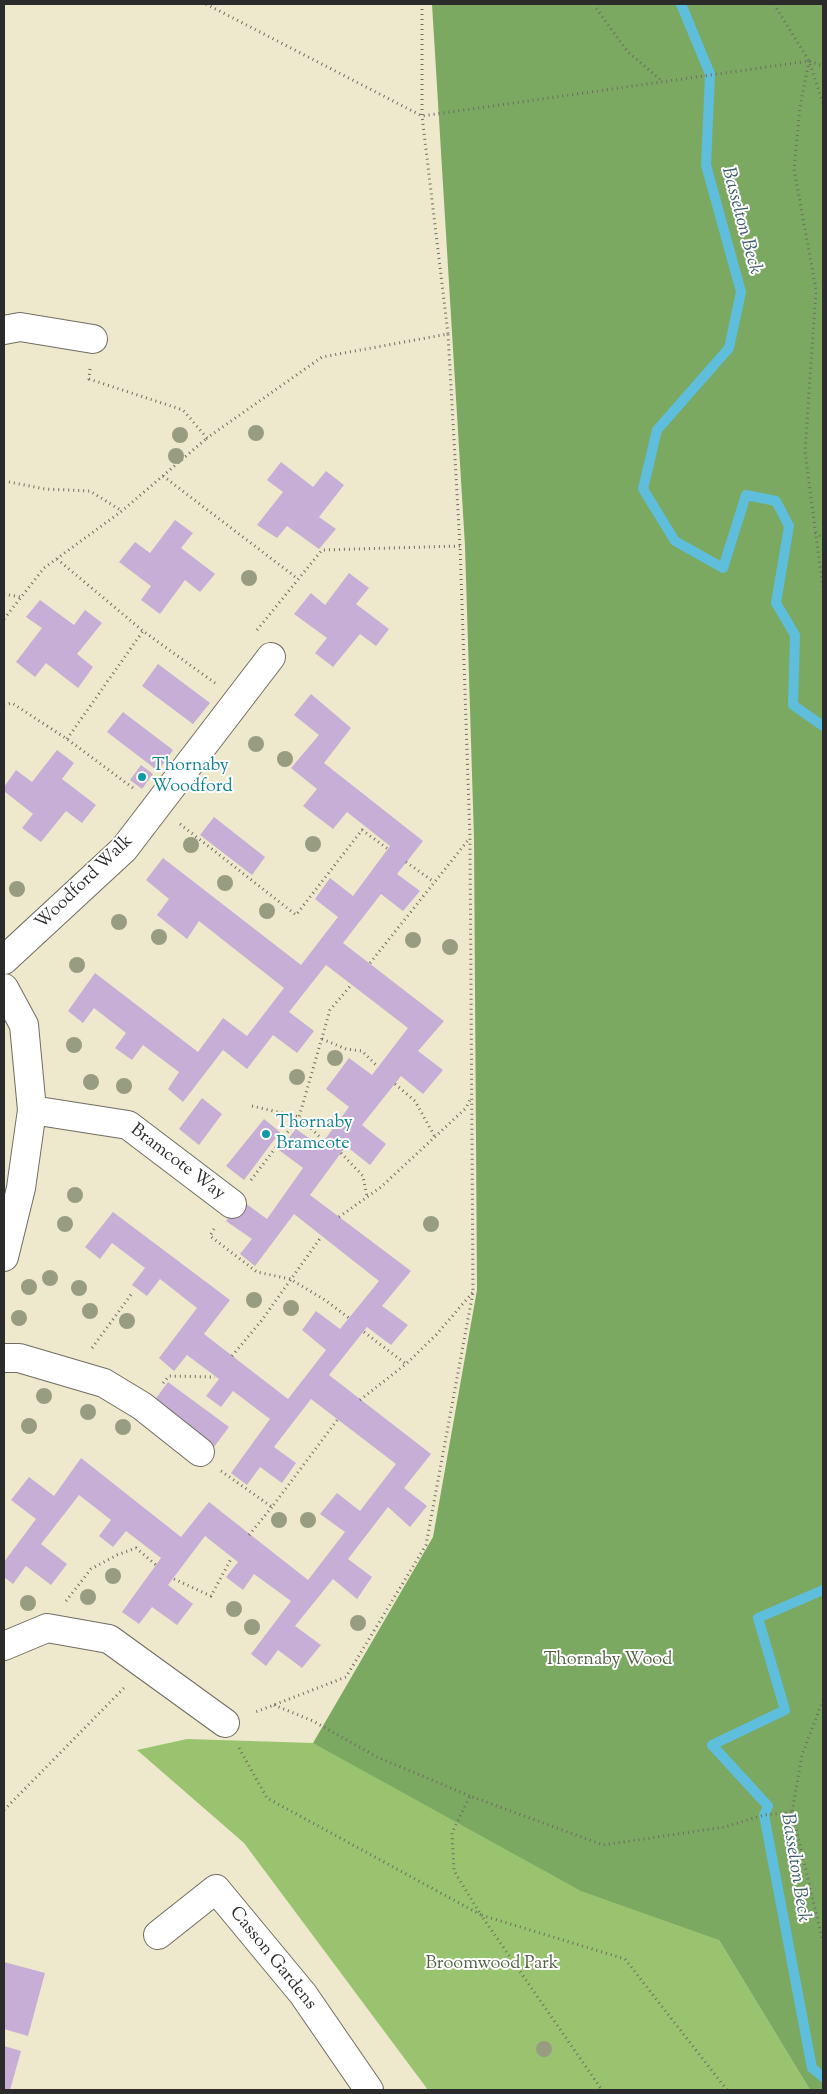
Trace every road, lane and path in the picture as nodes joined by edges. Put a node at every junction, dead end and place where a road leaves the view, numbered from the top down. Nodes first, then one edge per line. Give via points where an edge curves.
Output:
1 (206, 4) edge
2 (422, 4) edge
3 (598, 4) edge
4 (774, 4) edge
5 (809, 61) junction
6 (823, 66) edge
7 (664, 82) junction
8 (823, 103) edge
9 (422, 116) junction
10 (4, 330) edge
11 (448, 334) junction
12 (93, 339) joint
13 (207, 438) junction
14 (162, 476) junction
15 (4, 481) edge
16 (122, 511) junction
17 (815, 533) junction
18 (823, 537) edge
19 (460, 546) junction
20 (57, 559) junction
21 (298, 579) junction
22 (823, 589) edge
23 (4, 594) edge
24 (21, 597) junction
25 (4, 619) edge
26 (143, 631) junction
27 (271, 657) joint
28 (238, 700) junction
29 (4, 705) edge
30 (67, 739) junction
31 (157, 806) junction
32 (470, 838) junction
33 (388, 849) dead end
34 (406, 862) dead end
35 (434, 882) junction
36 (4, 960) edge
37 (370, 963) dead end
38 (352, 984) dead end
39 (4, 988) edge
40 (322, 1038) junction
41 (378, 1067) dead end
42 (395, 1084) dead end
43 (471, 1096) junction
44 (252, 1106) dead end
45 (32, 1110) junction
46 (299, 1117) junction
47 (435, 1137) junction
48 (324, 1141) dead end
49 (341, 1153) dead end
50 (368, 1197) junction
51 (232, 1204) junction
52 (339, 1217) dead end
53 (321, 1237) dead end
54 (4, 1257) edge
55 (290, 1280) junction
56 (133, 1292) dead end
57 (473, 1292) junction
58 (349, 1318) dead end
59 (364, 1332) dead end
60 (232, 1356) dead end
61 (4, 1358) edge
62 (406, 1364) junction
63 (73, 1374) junction
64 (215, 1377) dead end
65 (360, 1400) dead end
66 (142, 1406) junction
67 (338, 1419) dead end
68 (200, 1452) joint
69 (272, 1507) junction
70 (249, 1535) dead end
71 (232, 1557) dead end
72 (156, 1565) dead end
73 (174, 1579) dead end
74 (47, 1628) junction
75 (4, 1646) edge
76 (146, 1666) junction
77 (823, 1700) edge
78 (274, 1705) junction
79 (224, 1723) junction
80 (470, 1796) junction
81 (4, 1810) edge
82 (792, 1812) junction
83 (481, 1915) junction
84 (158, 1935) dead end
85 (823, 1942) edge
86 (369, 2090) edge
87 (602, 2090) edge
88 (727, 2090) edge

1 - 9 path
2 - 9 path
3 - 7 path via 596,8 627,51
4 - 5 path
5 - 6 path
5 - 7 path
5 - 8 path
5 - 17 path via 800,107 794,169 816,290 805,452
7 - 9 path
9 - 11 path
10 - 12 street via 20,327
11 - 13 path via 322,357
11 - 19 path
12 - 13 path via 89,379 183,410
13 - 14 path
14 - 16 path
14 - 21 path
15 - 16 path via 90,491
16 - 20 path
17 - 18 path
17 - 22 path
19 - 21 path via 322,550
19 - 32 path
20 - 24 path via 44,568
20 - 26 path
21 - 27 path via 254,633
23 - 24 path
24 - 25 path
26 - 28 path
26 - 30 path
27 - 28 street, Woodford Walk
28 - 31 street, Woodford Walk
29 - 30 path via 12,703
30 - 31 path
31 - 33 path via 296,915 362,830
31 - 36 street, Woodford Walk via 124,850
32 - 35 path
32 - 43 path
34 - 35 path
35 - 37 path
38 - 40 path via 330,1010
39 - 45 street via 24,1025
40 - 41 path via 346,1049 362,1051
40 - 46 path
42 - 47 path via 415,1101
43 - 47 path via 466,1108
43 - 57 path
44 - 46 path
45 - 51 street, Bramcote Way via 128,1125
45 - 54 street via 21,1188
46 - 48 path
46 - 51 path
47 - 50 path
49 - 50 path via 363,1176
50 - 52 path
51 - 55 path via 210,1236 257,1272
53 - 55 path
55 - 58 path
55 - 60 path
56 - 63 path
57 - 62 path
57 - 78 path via 426,1545 346,1677
59 - 62 path
61 - 63 street via 19,1358
62 - 65 path
63 - 66 street via 104,1384
64 - 66 path via 169,1376
66 - 68 street
67 - 69 path
68 - 69 path via 224,1474
69 - 70 path
71 - 73 path via 211,1596
72 - 74 path via 136,1548 91,1569
74 - 75 street
74 - 76 street via 109,1639
76 - 79 street
76 - 81 path
77 - 82 path via 802,1755
78 - 79 path
78 - 80 path via 313,1721 377,1757
79 - 83 path via 267,1798
80 - 82 path via 603,1845 725,1827 764,1815
80 - 83 path via 452,1833 454,1872
82 - 85 path
83 - 87 path
83 - 88 path via 625,1959
84 - 86 street, Casson Gardens via 216,1889 303,1994

